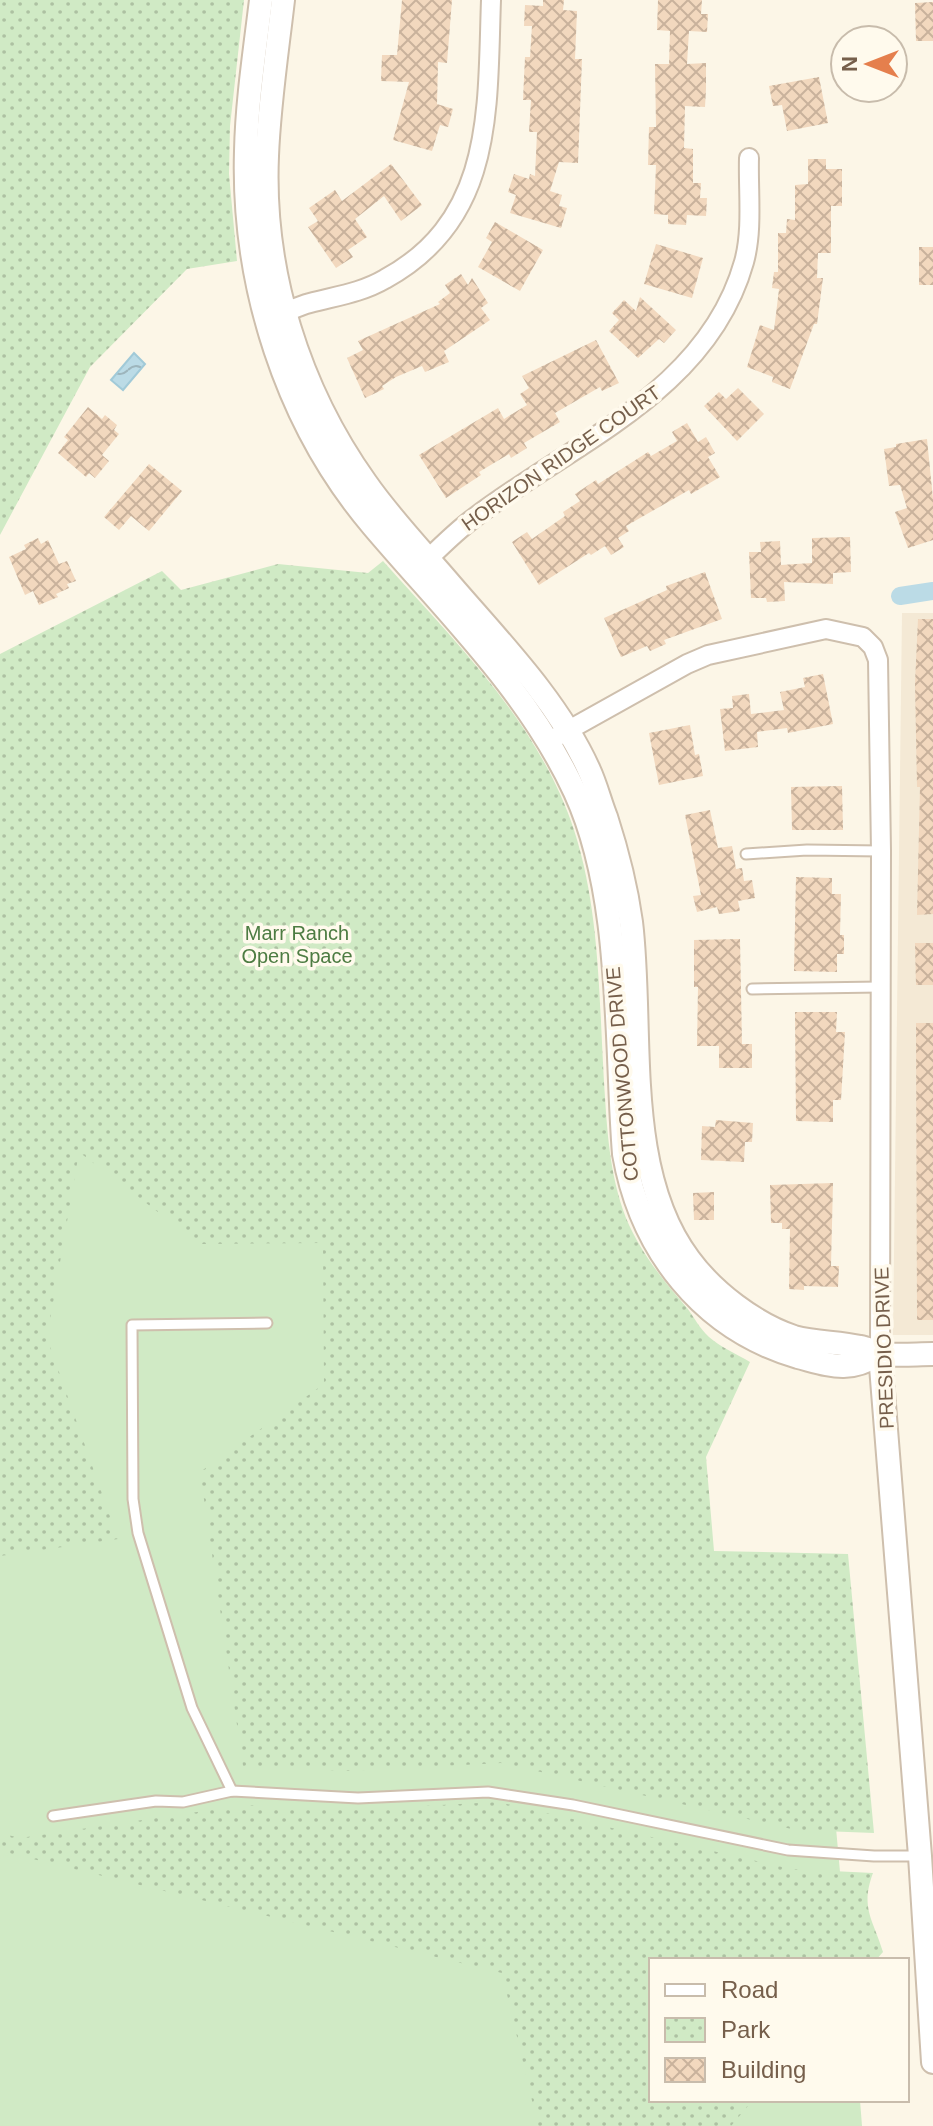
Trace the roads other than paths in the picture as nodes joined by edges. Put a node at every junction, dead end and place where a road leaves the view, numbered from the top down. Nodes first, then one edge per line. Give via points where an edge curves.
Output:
1 (261, 0) edge
2 (283, 0) edge
3 (491, 0) edge
4 (749, 158) dead end
5 (276, 316) junction
6 (421, 566) junction
7 (558, 736) junction
8 (881, 851) junction
9 (746, 854) dead end
10 (880, 987) junction
11 (752, 989) dead end
12 (267, 1323) dead end
13 (880, 1354) junction
14 (933, 1354) edge
15 (232, 1791) junction
16 (53, 1816) dead end
17 (920, 1856) junction
18 (933, 2062) edge

1 - 5 street, COTTONWOOD DRIVE via 246,188 249,237
2 - 5 street, COTTONWOOD DRIVE via 266,157
3 - 5 street via 485,137 475,175 442,234 384,280
4 - 6 street, HORIZON RIDGE COURT via 743,266 698,349 630,413 472,519
5 - 6 street, COTTONWOOD DRIVE via 334,434
6 - 7 street, COTTONWOOD DRIVE via 528,677
7 - 8 street, PRESIDIO DRIVE via 708,655 826,629 863,637 878,660
7 - 13 street, COTTONWOOD DRIVE via 589,770 624,881 648,1173 662,1214 689,1260 754,1316 793,1336
8 - 9 lane
8 - 10 street, PRESIDIO DRIVE
10 - 11 lane
10 - 13 street, PRESIDIO DRIVE
12 - 15 lane via 132,1325 133,1499 138,1533 192,1708
13 - 14 street, COTTONWOOD DRIVE
13 - 17 street, PRESIDIO DRIVE
15 - 16 lane via 183,1802
15 - 17 lane via 358,1798 488,1792 788,1850
17 - 18 street, PRESIDIO DRIVE

